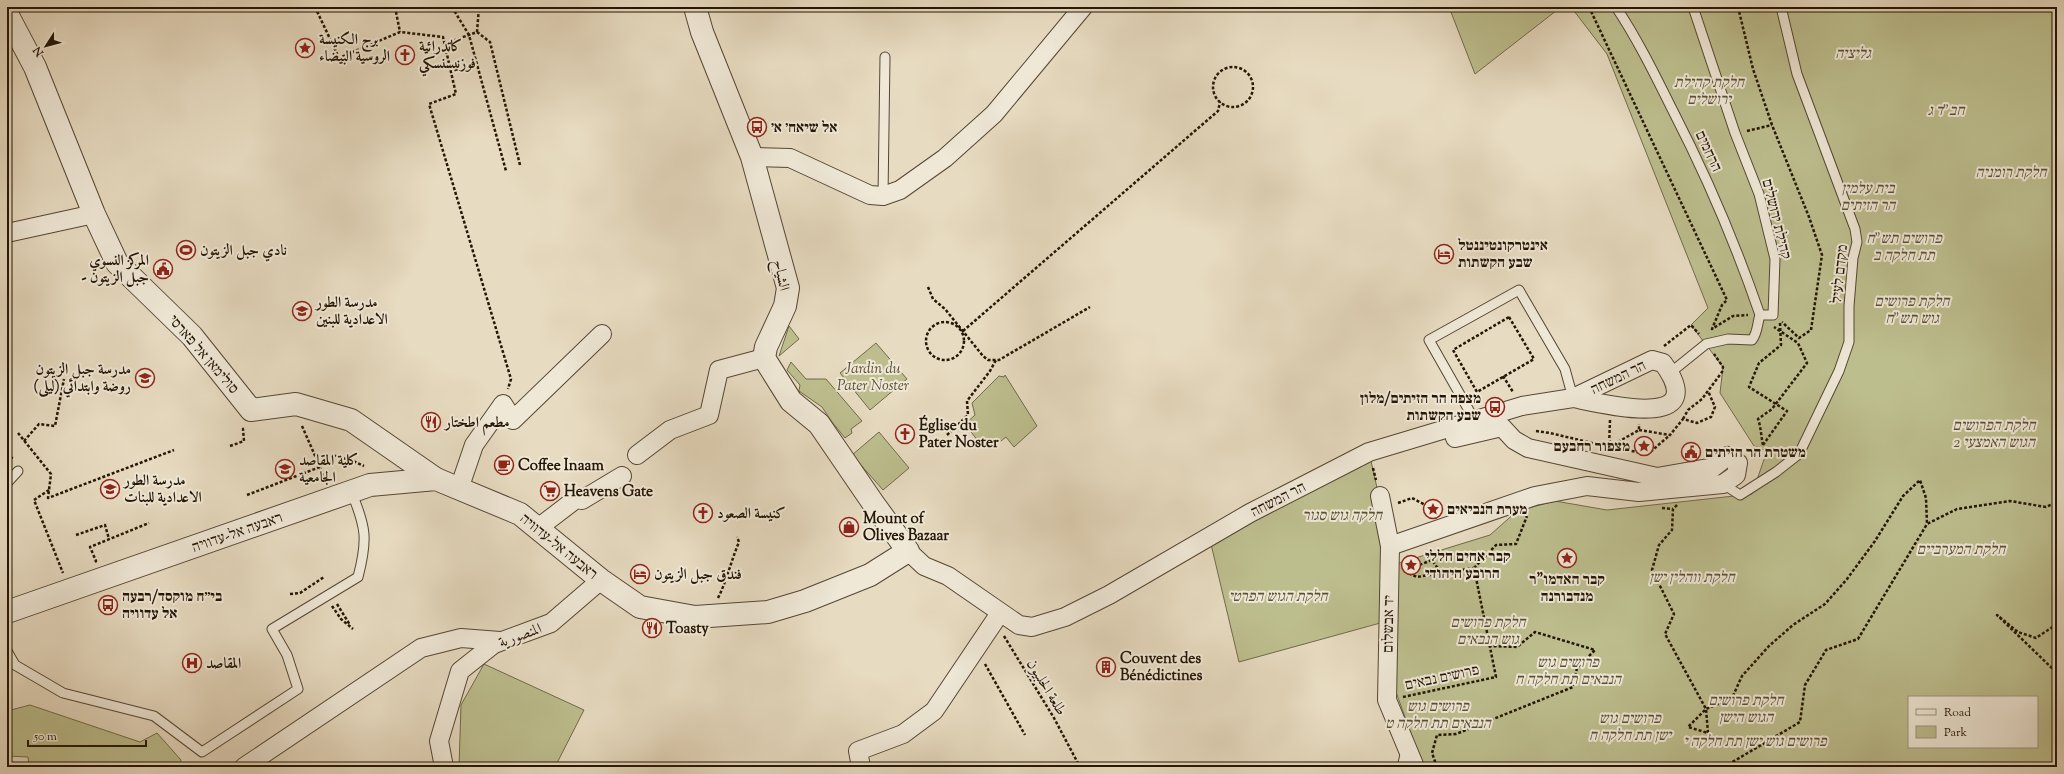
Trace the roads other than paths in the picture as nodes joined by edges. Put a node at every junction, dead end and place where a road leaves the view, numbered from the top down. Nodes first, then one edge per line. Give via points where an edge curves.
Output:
1 (695, 7) edge
2 (1083, 7) edge
3 (1616, 7) edge
4 (1693, 7) edge
5 (1782, 7) edge
6 (7, 14) edge
7 (884, 57) dead end
8 (752, 157) junction
9 (883, 196) junction
10 (94, 214) junction
11 (7, 233) edge
12 (1760, 315) junction
13 (602, 334) dead end
14 (764, 358) junction
15 (1670, 373) junction
16 (1573, 398) junction
17 (1474, 420) junction
18 (1369, 452) junction
19 (637, 455) dead end
20 (18, 471) dead end
21 (622, 476) dead end
22 (436, 479) junction
23 (7, 483) edge
24 (1723, 484) junction
25 (458, 489) junction
26 (341, 495) junction
27 (1381, 502) road end
28 (538, 528) junction
29 (1390, 546) junction
30 (908, 551) junction
31 (601, 580) junction
32 (7, 612) edge
33 (997, 616) junction
34 (500, 642) junction
35 (7, 651) edge
36 (1406, 748) junction
37 (244, 767) edge
38 (444, 767) edge
39 (861, 767) edge
40 (1402, 767) edge
41 (1415, 767) edge

1 - 8 street, الشياح via 702,32
2 - 9 street via 994,114 945,158 900,190
3 - 12 lane, הרחמים via 1636,37 1708,182 1743,264
4 - 12 lane, קהילת ירושלים via 1758,194 1775,259 1773,315
5 - 24 lane, מקדם לעיל via 1797,74 1855,229 1857,242 1849,306 1849,342 1839,372 1799,454 1740,495
6 - 10 street, סולימאן אל פארסי via 35,67
7 - 9 lane
8 - 9 street via 790,158 870,195
8 - 14 street, الشياح via 788,288 785,306 766,347
10 - 11 street
10 - 22 street, סולימאן אל פארסי via 117,263 192,336 251,410 296,404 351,420
12 - 15 lane via 1752,340 1728,339 1706,344
13 - 25 street via 513,420 504,402 474,445
14 - 19 street via 719,370 709,415 670,430
14 - 30 street via 791,401 818,424
15 - 16 street, הר המשחה via 1663,363 1652,360
15 - 16 street, הר המשחה via 1676,394 1670,403 1651,410 1623,409
16 - 17 street, הר המשחה via 1522,406
16 - 17 lane via 1565,369 1519,290 1429,340
17 - 18 street, הר המשחה
18 - 24 street via 1396,451 1502,427 1514,440 1528,448 1657,477 1714,467 1728,456 1738,463 1736,475
18 - 33 street, הר המשחה via 1250,513 1109,596 1065,617 1032,627
20 - 23 lane
21 - 28 street via 582,500 576,499
22 - 25 street, ראבעה אל-עדוויה
22 - 26 street, ראבעה אל-עדוויה via 370,485
24 - 29 street via 1639,492 1587,486 1535,496
25 - 28 street, ראבעה אל-עדוויה via 520,514
26 - 32 street, ראבעה אל-עדוויה
26 - 35 lane via 363,519 365,551 358,577 272,629 287,655 298,689 202,752 154,716 63,693 15,665
27 - 29 street, יד אבשלום
28 - 31 street, ראבעה אל-עדוויה
29 - 36 street, יד אבשלום via 1387,700
30 - 31 street, ראבעה אל-עדוויה via 870,575 805,601 768,612 695,617 640,607
30 - 33 street via 924,566 948,576
31 - 34 street, المنصورية via 552,623
33 - 39 street via 934,711 903,734 858,751
34 - 37 street via 461,638 421,648
34 - 38 street, المنصورية via 460,671 439,741
36 - 40 lane
36 - 41 street, יד אבשלום

